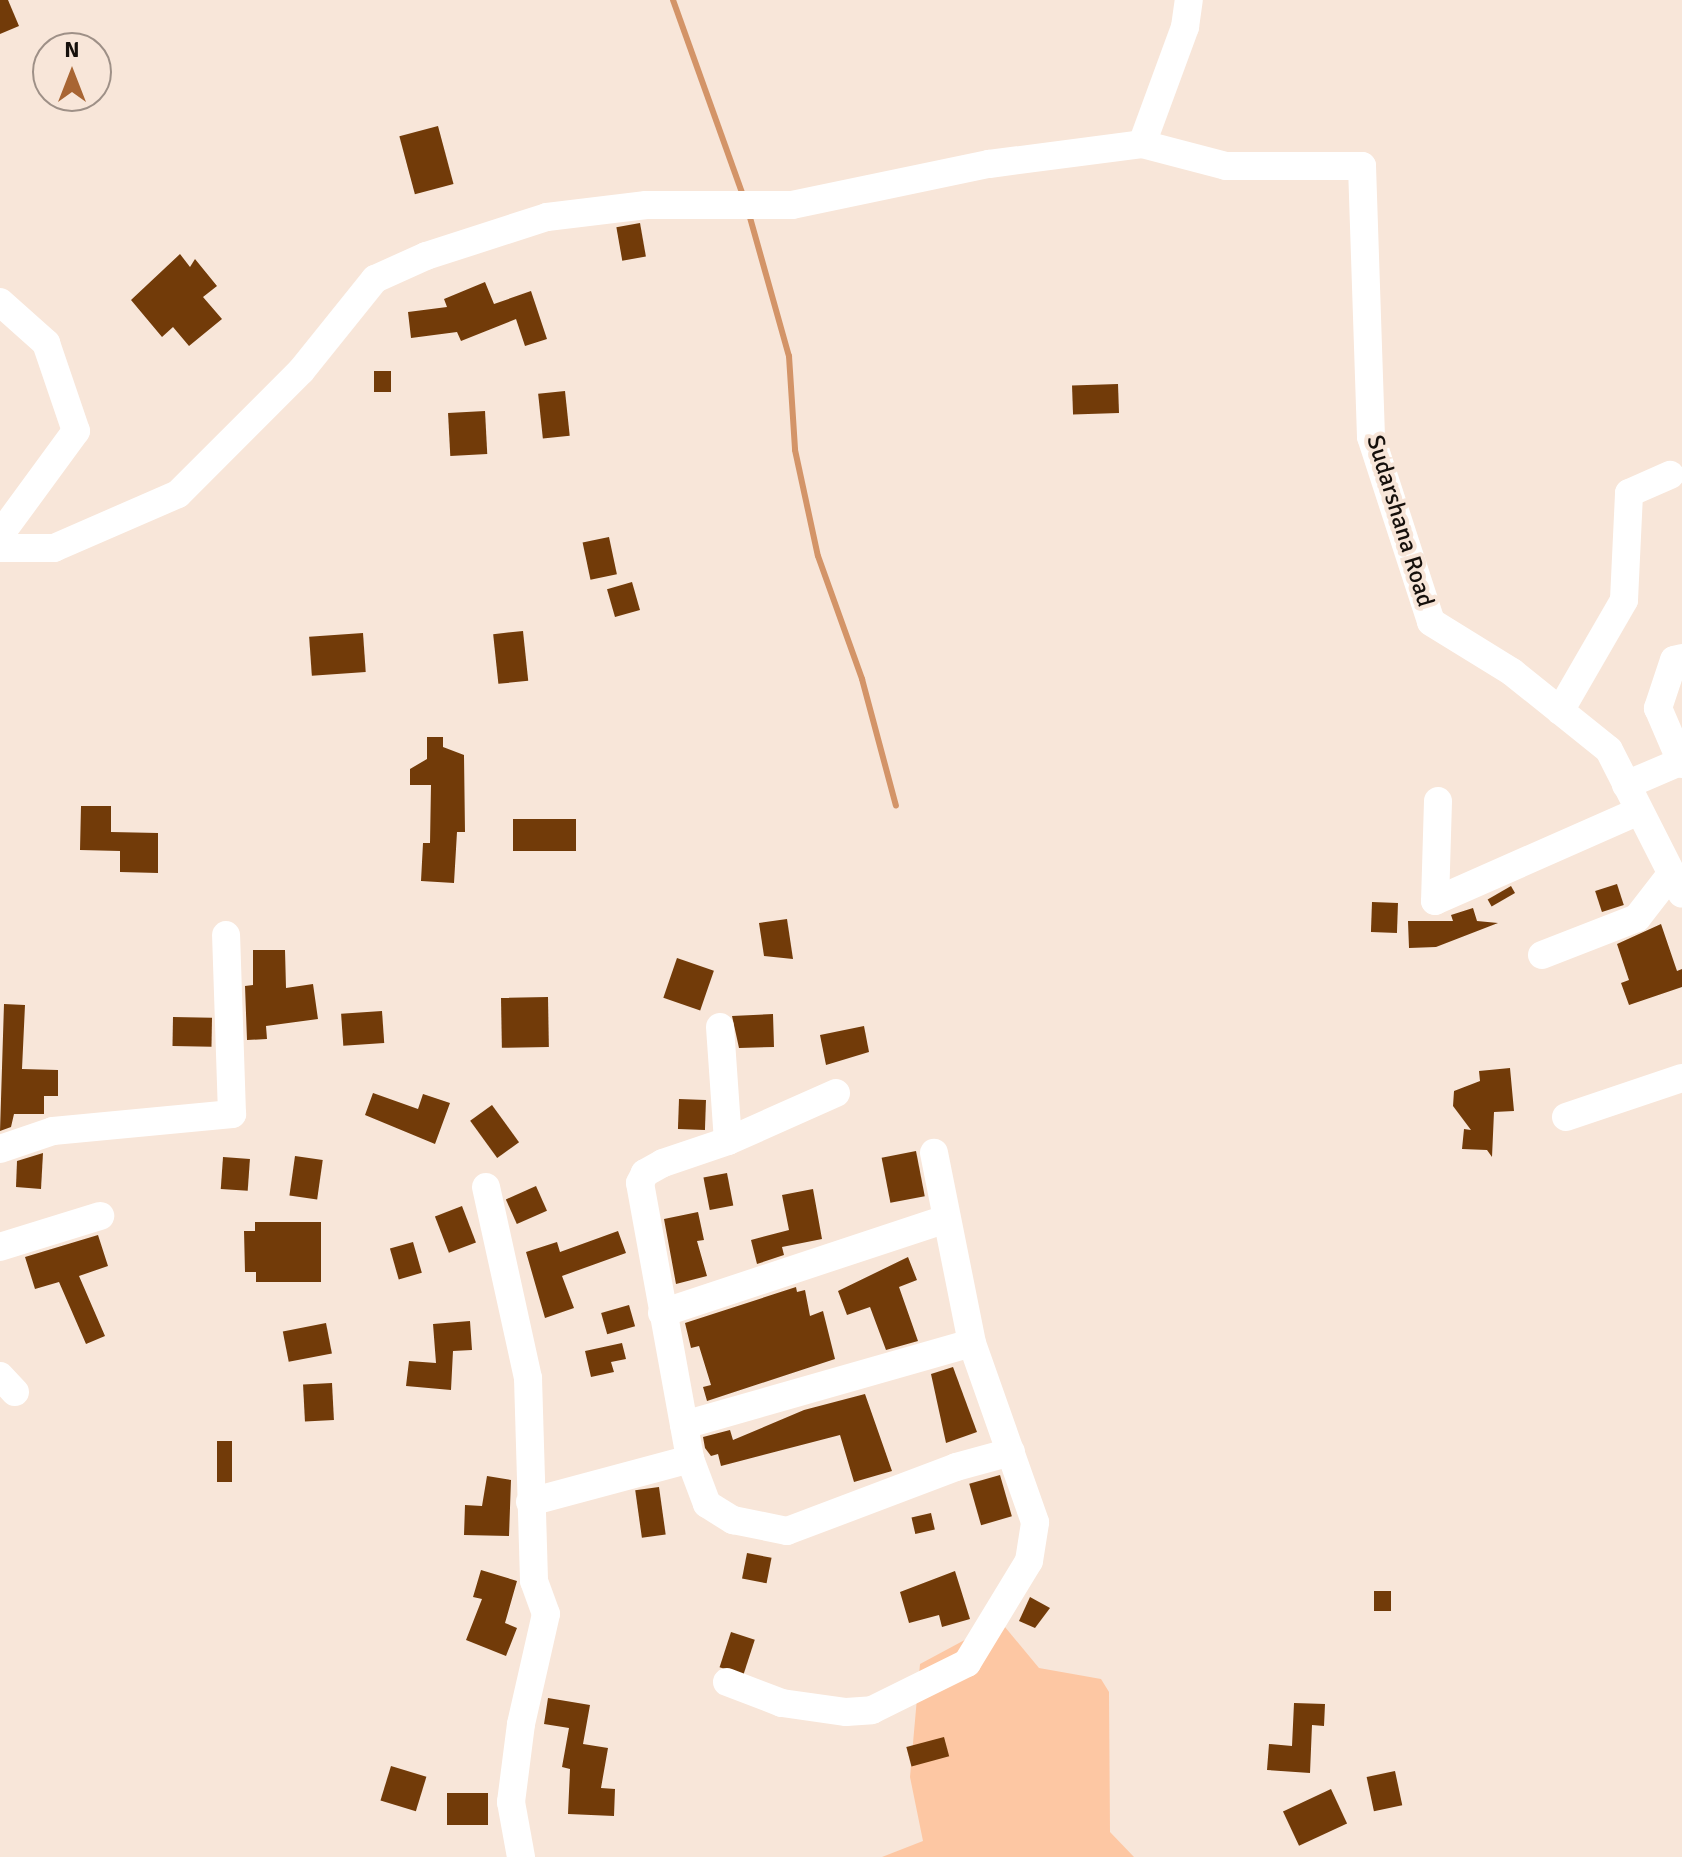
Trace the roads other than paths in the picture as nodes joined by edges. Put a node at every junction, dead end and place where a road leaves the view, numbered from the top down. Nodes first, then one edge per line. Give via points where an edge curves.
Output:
1 (1189, 0) edge
2 (1142, 144) junction
3 (0, 302) edge
4 (1670, 475) dead end
5 (0, 535) edge
6 (0, 548) edge
7 (1682, 658) edge
8 (1560, 711) junction
9 (1681, 763) edge
10 (1626, 785) junction
11 (1438, 801) dead end
12 (1639, 811) junction
13 (1677, 884) edge
14 (226, 935) dead end
15 (1542, 955) dead end
16 (720, 1027) dead end
17 (1682, 1078) edge
18 (836, 1093) dead end
19 (1566, 1117) dead end
20 (728, 1141) junction
21 (0, 1149) edge
22 (934, 1153) dead end
23 (486, 1187) dead end
24 (100, 1216) dead end
25 (946, 1219) junction
26 (0, 1247) edge
27 (662, 1313) junction
28 (972, 1343) junction
29 (684, 1425) junction
30 (1011, 1452) junction
31 (690, 1459) junction
32 (530, 1502) junction
33 (727, 1682) dead end
34 (521, 1857) edge

1 - 2 street via 1185,27
2 - 6 street via 989,164 792,205 646,205 547,217 426,256 375,279 301,371 178,494 54,548
2 - 8 street, Sudarshana Road via 1226,166 1362,166 1371,437 1431,622 1512,672
3 - 5 street via 46,343 76,431
4 - 8 street via 1629,493 1624,600
7 - 9 street via 1674,660 1658,708
8 - 10 street, Sudarshana Road via 1609,750
9 - 10 street
10 - 12 street, Sudarshana Road
11 - 12 street via 1435,901
12 - 13 street, Sudarshana Road
13 - 15 street via 1637,918
14 - 21 street via 232,1114 53,1131
16 - 20 street
17 - 19 street
18 - 20 street
20 - 27 street via 663,1163 645,1173 640,1183
22 - 25 street
23 - 32 street via 528,1378
24 - 26 street
25 - 27 street
25 - 28 street
27 - 29 street
28 - 29 street
28 - 30 street
29 - 31 street
30 - 31 street via 956,1467 787,1531 733,1520 707,1504
30 - 33 street via 1035,1522 1035,1538 1029,1561 967,1663 872,1710 846,1712 782,1703
31 - 32 street
32 - 34 street via 534,1581 546,1614 521,1724 511,1802

